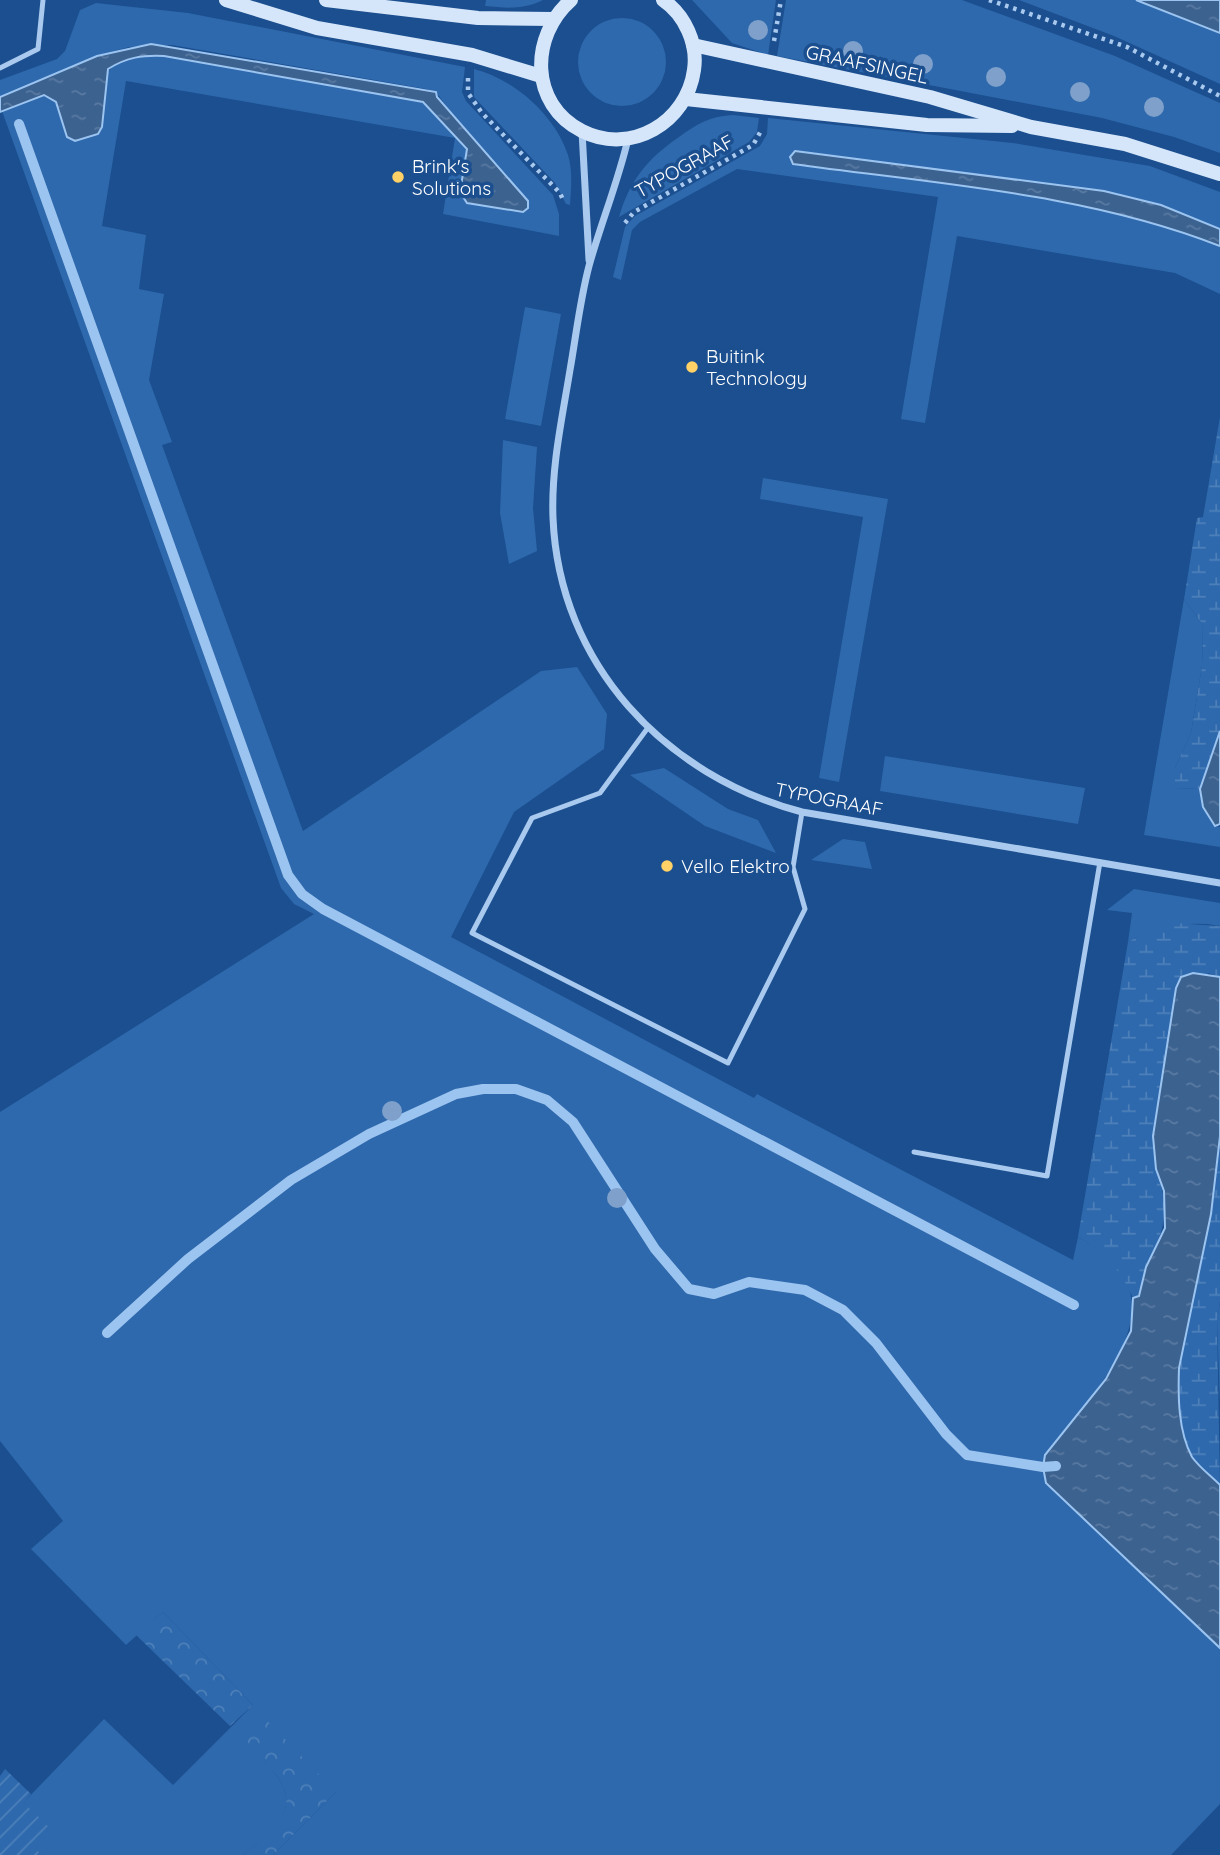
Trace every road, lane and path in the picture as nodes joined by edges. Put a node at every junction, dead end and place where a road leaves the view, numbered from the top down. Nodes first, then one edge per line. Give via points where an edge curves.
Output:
1 (43, 0) edge
2 (226, 0) edge
3 (326, 0) edge
4 (571, 0) edge
5 (663, 0) edge
6 (781, 0) edge
7 (989, 0) edge
8 (553, 19) junction
9 (693, 45) junction
10 (472, 55) junction
11 (770, 63) junction
12 (0, 68) edge
13 (541, 76) junction
14 (1220, 96) edge
15 (685, 99) junction
16 (766, 108) junction
17 (1031, 127) junction
18 (582, 131) junction
19 (628, 139) junction
20 (1220, 174) edge
21 (565, 205) dead end
22 (616, 233) dead end
23 (589, 265) junction
24 (647, 729) junction
25 (802, 812) junction
26 (1100, 862) junction
27 (1220, 883) edge
28 (914, 1153) dead end

1 - 12 lane via 38,49
2 - 10 street via 317,28
3 - 8 street via 478,18
4 - 8 street
5 - 9 street via 685,24
6 - 11 path
7 - 14 path via 1127,47
8 - 13 street via 541,47
9 - 11 street, GRAAFSINGEL
9 - 15 street via 693,82
10 - 13 street
10 - 21 path via 468,93 560,193
11 - 17 street, GRAAFSINGEL via 930,97
13 - 18 street via 556,108
15 - 16 street, GRAAFSINGEL
15 - 19 street via 662,126
16 - 17 street, GRAAFSINGEL via 928,125
16 - 22 path, TYPOGRAAF via 762,133 753,145 634,212
17 - 20 street, GRAAFSINGEL via 1125,144
18 - 19 street
18 - 23 street, TYPOGRAAF
19 - 23 street, TYPOGRAAF
23 - 24 street, TYPOGRAAF via 558,449 553,520 573,612 615,692
24 - 25 street, TYPOGRAAF via 720,781 765,802
24 - 25 lane via 600,793 532,818 472,933 728,1063 805,909 793,867
25 - 26 street, TYPOGRAAF
26 - 27 street, TYPOGRAAF
26 - 28 lane via 1047,1176

